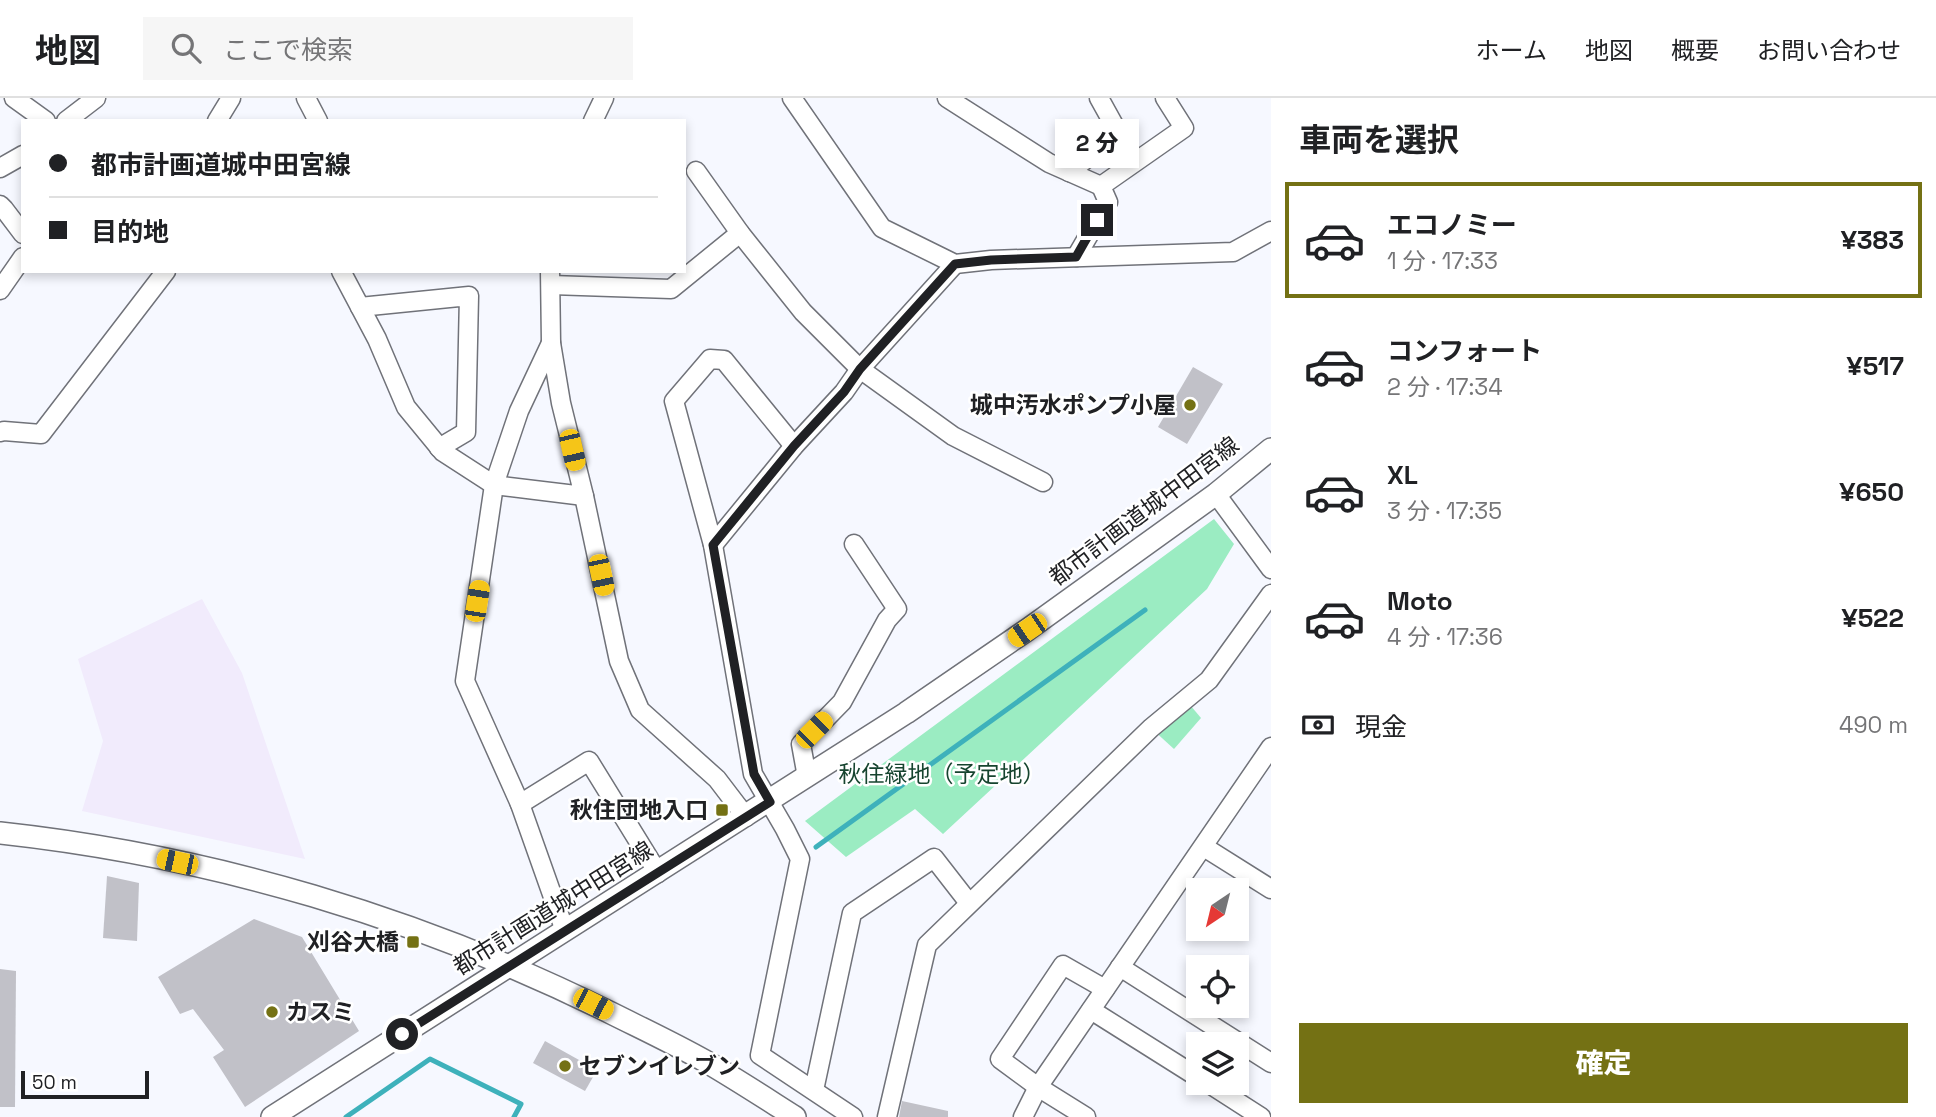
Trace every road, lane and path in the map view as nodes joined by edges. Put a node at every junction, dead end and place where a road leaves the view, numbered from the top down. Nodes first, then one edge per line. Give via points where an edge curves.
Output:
1 (14, 98) edge
2 (96, 98) edge
3 (231, 98) edge
4 (306, 98) edge
5 (604, 98) edge
6 (792, 98) edge
7 (947, 98) edge
8 (1099, 98) edge
9 (1165, 98) edge
10 (43, 119) edge
11 (69, 119) edge
12 (218, 119) edge
13 (317, 119) edge
14 (594, 119) edge
15 (21, 156) edge
16 (0, 168) edge
17 (696, 171) dead end
18 (1069, 172) junction
19 (1101, 186) junction
20 (0, 205) edge
21 (21, 231) edge
22 (1271, 231) edge
23 (740, 233) junction
24 (1076, 257) junction
25 (21, 260) edge
26 (955, 264) junction
27 (164, 273) edge
28 (342, 273) edge
29 (551, 278) edge
30 (0, 290) edge
31 (360, 307) junction
32 (551, 343) junction
33 (860, 369) junction
34 (0, 432) edge
35 (794, 446) junction
36 (439, 448) junction
37 (1271, 449) edge
38 (1042, 482) dead end
39 (494, 485) junction
40 (1216, 494) junction
41 (584, 496) junction
42 (854, 544) dead end
43 (713, 545) junction
44 (1271, 569) edge
45 (1271, 594) edge
46 (1271, 747) edge
47 (1264, 774) edge
48 (807, 777) junction
49 (770, 802) junction
50 (520, 804) junction
51 (746, 817) junction
52 (0, 833) edge
53 (1204, 847) junction
54 (658, 873) junction
55 (1271, 889) edge
56 (969, 903) junction
57 (565, 931) junction
58 (509, 965) junction
59 (1120, 967) junction
60 (1105, 989) junction
61 (1091, 1010) junction
62 (1271, 1063) edge
63 (1186, 1070) edge
64 (1038, 1087) junction
65 (814, 1090) junction
66 (1227, 1095) edge
67 (272, 1117) edge
68 (795, 1117) edge
69 (853, 1117) edge
70 (887, 1117) edge
71 (1023, 1117) edge
72 (1086, 1117) edge
73 (1261, 1117) edge

1 - 10 street
2 - 11 street
3 - 12 street
4 - 13 street
5 - 14 street
6 - 26 street via 882,228
7 - 18 street
8 - 18 street via 1119,134
9 - 19 street via 1184,128
15 - 16 street
17 - 23 street
18 - 19 street
19 - 24 street via 1108,202
20 - 21 street
22 - 24 street via 1233,252
23 - 29 street via 671,289
23 - 33 street via 803,312
24 - 26 street
25 - 30 street
26 - 33 street
27 - 34 street via 41,434
28 - 31 street
29 - 32 street
31 - 36 street via 406,407
31 - 36 street via 469,296 466,432
32 - 39 street via 519,411
32 - 41 street
33 - 35 street
33 - 38 street via 953,436
35 - 43 street
35 - 43 street via 724,360 710,359 674,401
36 - 39 street
37 - 40 street, 都市計画道城中田宮線
39 - 41 street
39 - 50 street via 465,681
40 - 44 street
40 - 48 street, 都市計画道城中田宮線 via 1027,630
41 - 51 street via 618,661 640,710 717,779
42 - 48 street via 897,609 842,702 801,744
43 - 49 street via 754,774
45 - 56 street via 1209,680 1152,728
46 - 47 street
47 - 53 street
48 - 49 street, 都市計画道城中田宮線
49 - 51 street, 都市計画道城中田宮線
49 - 65 street via 800,859 760,1055
50 - 54 street via 589,761
50 - 57 street
51 - 54 street, 都市計画道城中田宮線
52 - 58 street via 136,853 270,883 404,924
53 - 55 street
53 - 59 street
54 - 57 street, 都市計画道城中田宮線
56 - 65 street via 934,858 852,913
56 - 70 street via 927,944
57 - 58 street, 都市計画道城中田宮線
58 - 67 street, 都市計画道城中田宮線
58 - 68 street via 704,1061
59 - 60 street
59 - 62 street
60 - 61 street
60 - 64 street via 1063,965 1000,1059
61 - 63 street
61 - 64 street
64 - 71 street
64 - 72 street
65 - 69 street
66 - 73 street

